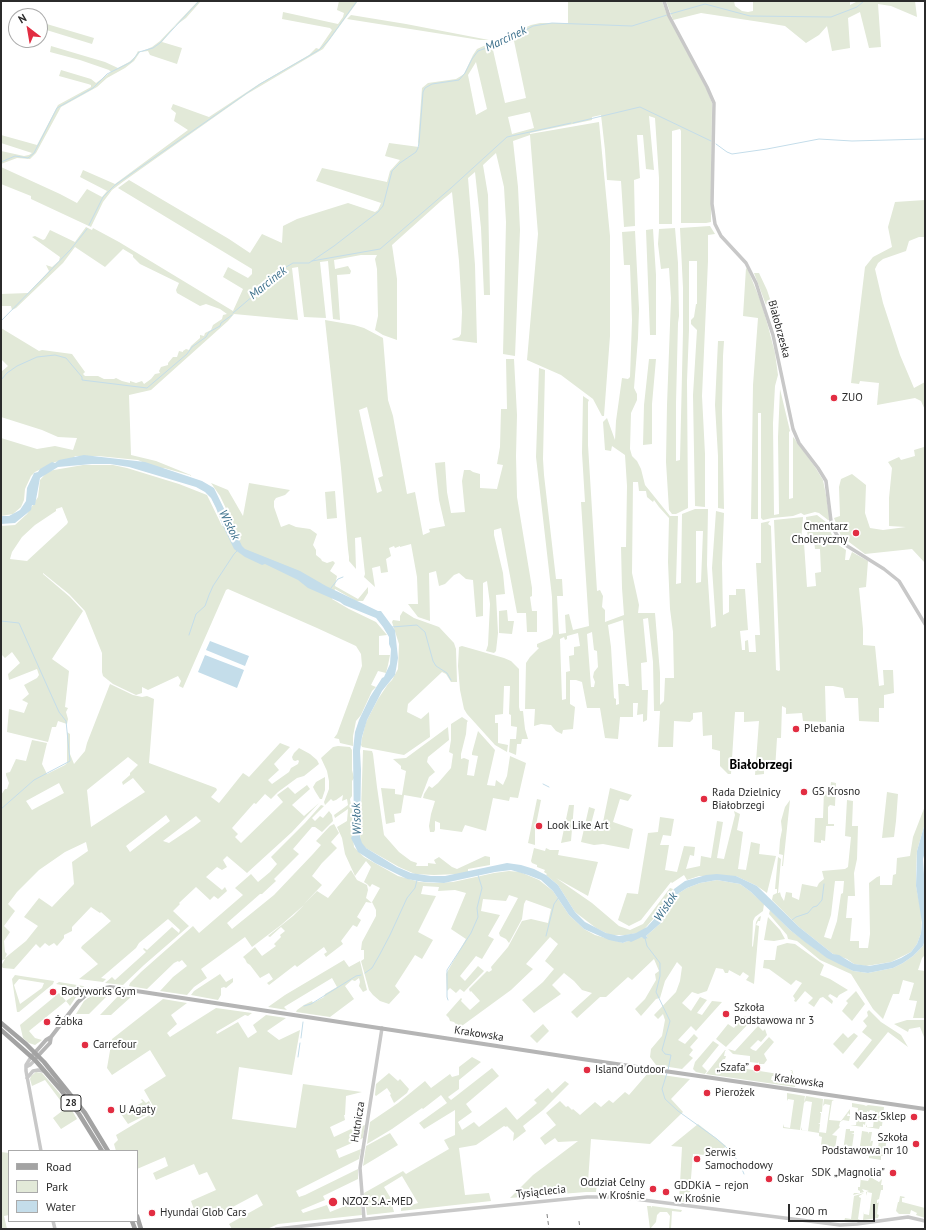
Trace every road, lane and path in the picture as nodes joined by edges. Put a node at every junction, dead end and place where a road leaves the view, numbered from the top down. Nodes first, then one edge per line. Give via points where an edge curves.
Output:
1 (664, 1) edge
2 (925, 624) edge
3 (1, 1023) edge
4 (382, 1028) junction
5 (1, 1030) edge
6 (51, 1037) junction
7 (26, 1044) junction
8 (40, 1046) junction
9 (44, 1050) junction
10 (35, 1056) junction
11 (44, 1062) junction
12 (45, 1071) junction
13 (27, 1078) junction
14 (925, 1109) edge
15 (41, 1150) edge
16 (101, 1150) edge
17 (107, 1150) edge
18 (138, 1219) edge
19 (364, 1219) junction
20 (925, 1221) edge
21 (141, 1229) edge
22 (276, 1229) edge

1 - 2 street, Białobrzeska via 668,14 714,103 712,204 715,224 721,236 746,263 756,283 773,334 792,429 826,481 834,530 844,544 899,581
3 - 7 main road, 28
4 - 6 main road, Krakowska via 110,987 87,994
4 - 14 main road, Krakowska
4 - 19 street, Hutnicza via 360,1168
5 - 10 main road, 28
6 - 8 main road, Krakowska
6 - 9 main road, Krakowska
7 - 8 main road via 31,1047
7 - 10 main road, 28
8 - 10 main road, Krakowska
9 - 10 main road, Krakowska
9 - 11 main road
10 - 11 main road, 28
10 - 12 main road, 28
10 - 13 street via 26,1067
11 - 17 main road, 28 via 85,1113
12 - 13 street via 36,1070
12 - 16 main road, 28 via 79,1114
13 - 15 street
18 - 21 main road
19 - 20 street, Tysiąclecia via 548,1200 604,1197 840,1225 908,1217
19 - 22 street, Tysiąclecia

